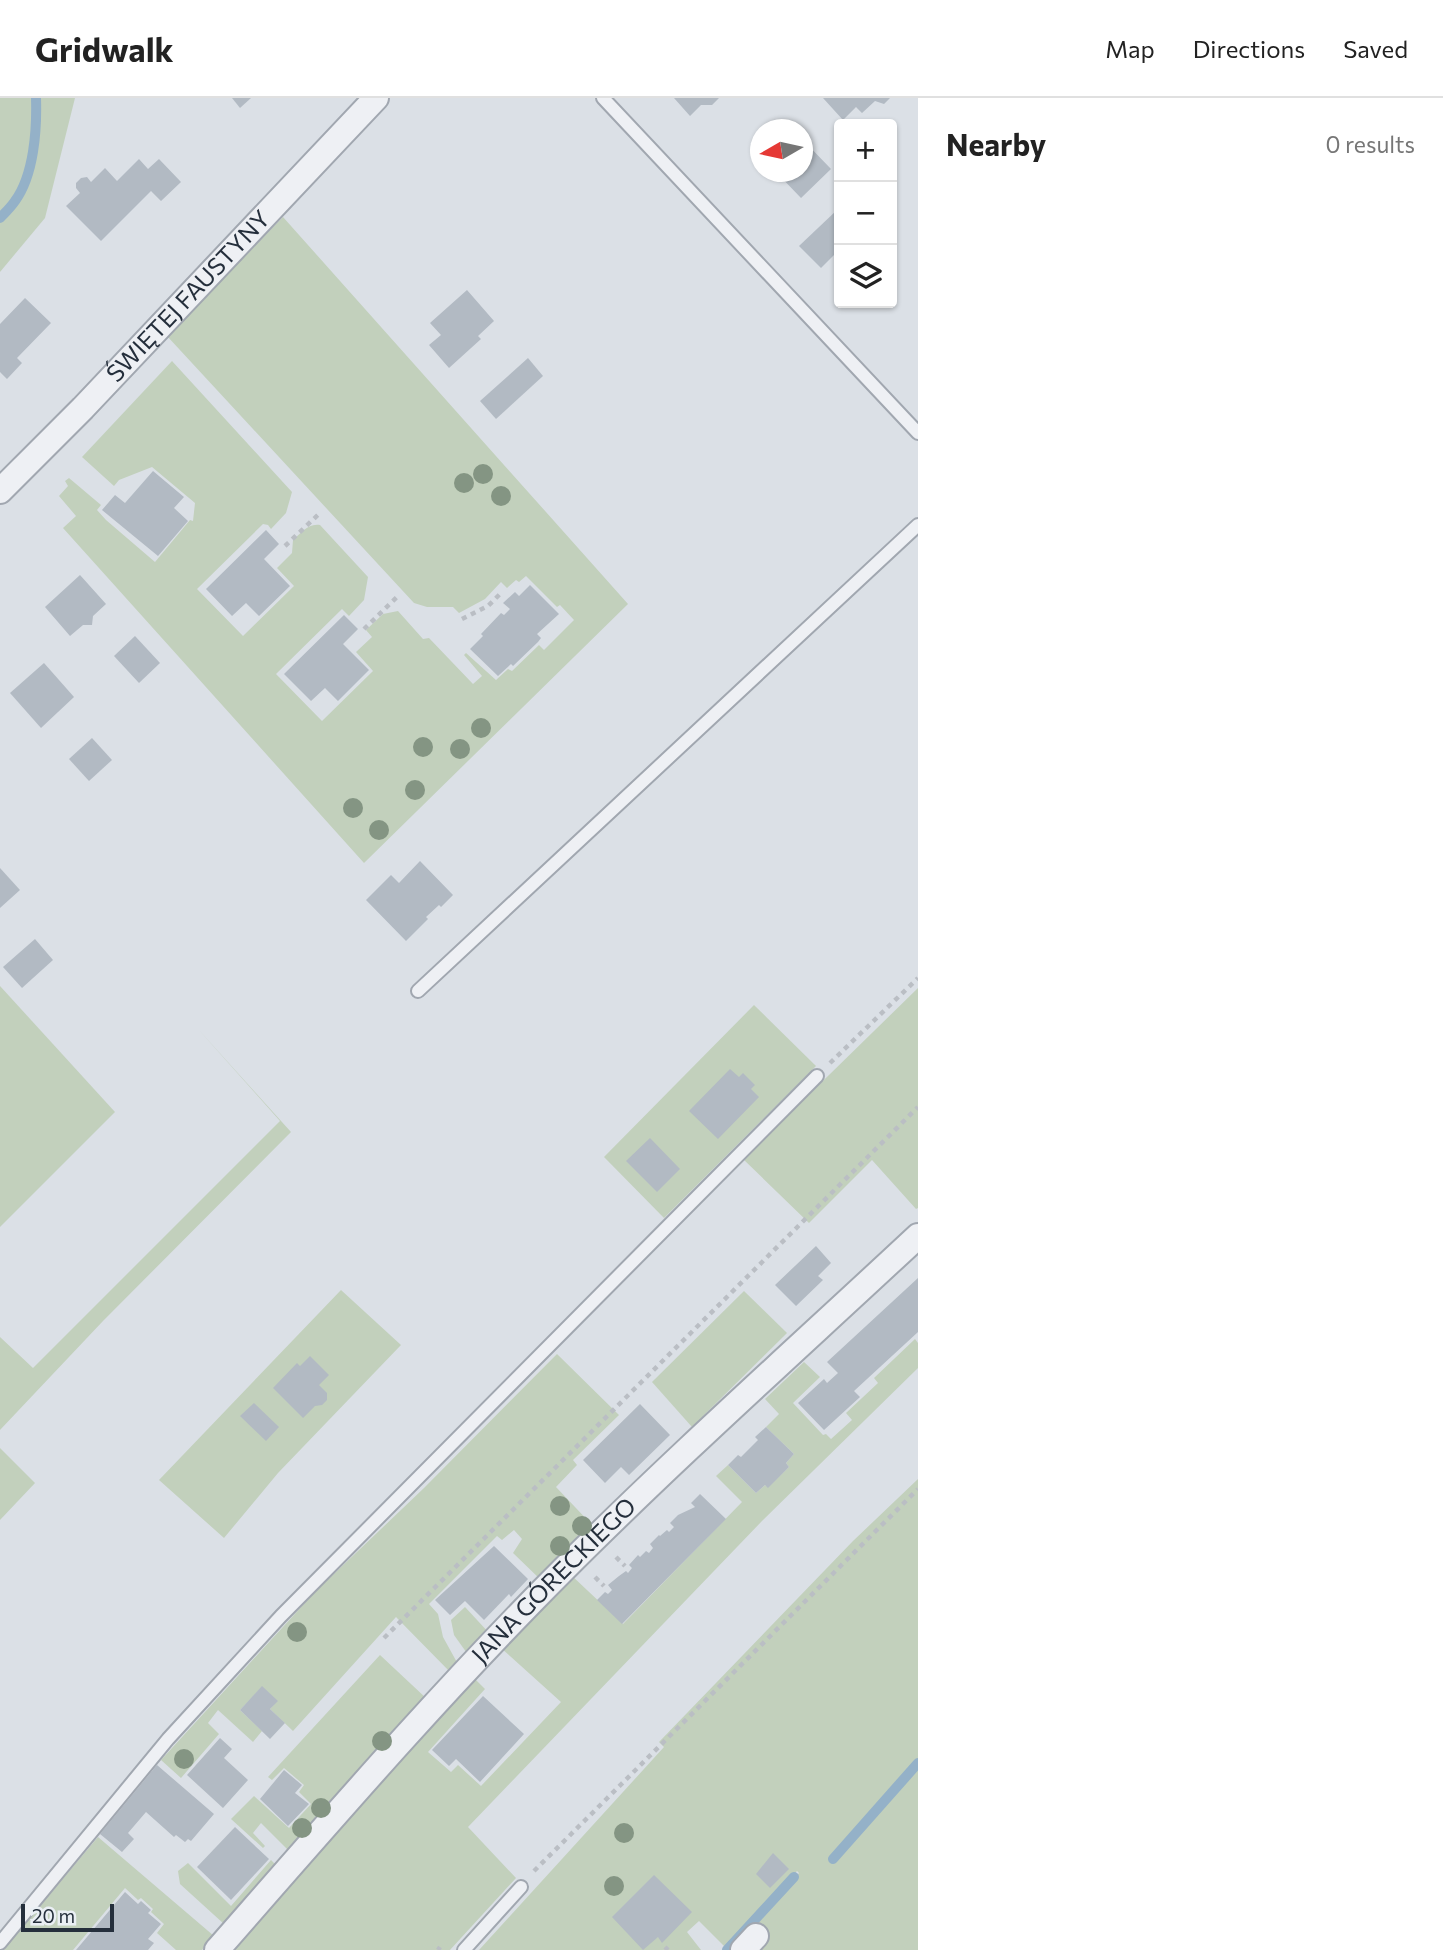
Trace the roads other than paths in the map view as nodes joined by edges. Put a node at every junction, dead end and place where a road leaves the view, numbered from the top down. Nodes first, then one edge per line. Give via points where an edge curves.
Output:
1 (376, 98) edge
2 (603, 98) edge
3 (918, 433) edge
4 (0, 491) edge
5 (918, 525) edge
6 (418, 990) dead end
7 (817, 1076) road end
8 (918, 1237) edge
9 (521, 1887) road end
10 (0, 1944) edge
11 (217, 1950) edge
12 (464, 1950) edge

1 - 4 street, ŚWIĘTEJ FAUSTYNY
2 - 3 lane
5 - 6 lane
7 - 10 lane via 281,1616 169,1739
8 - 11 street, JANA GÓRECKIEGO via 562,1571 436,1703
9 - 12 lane

